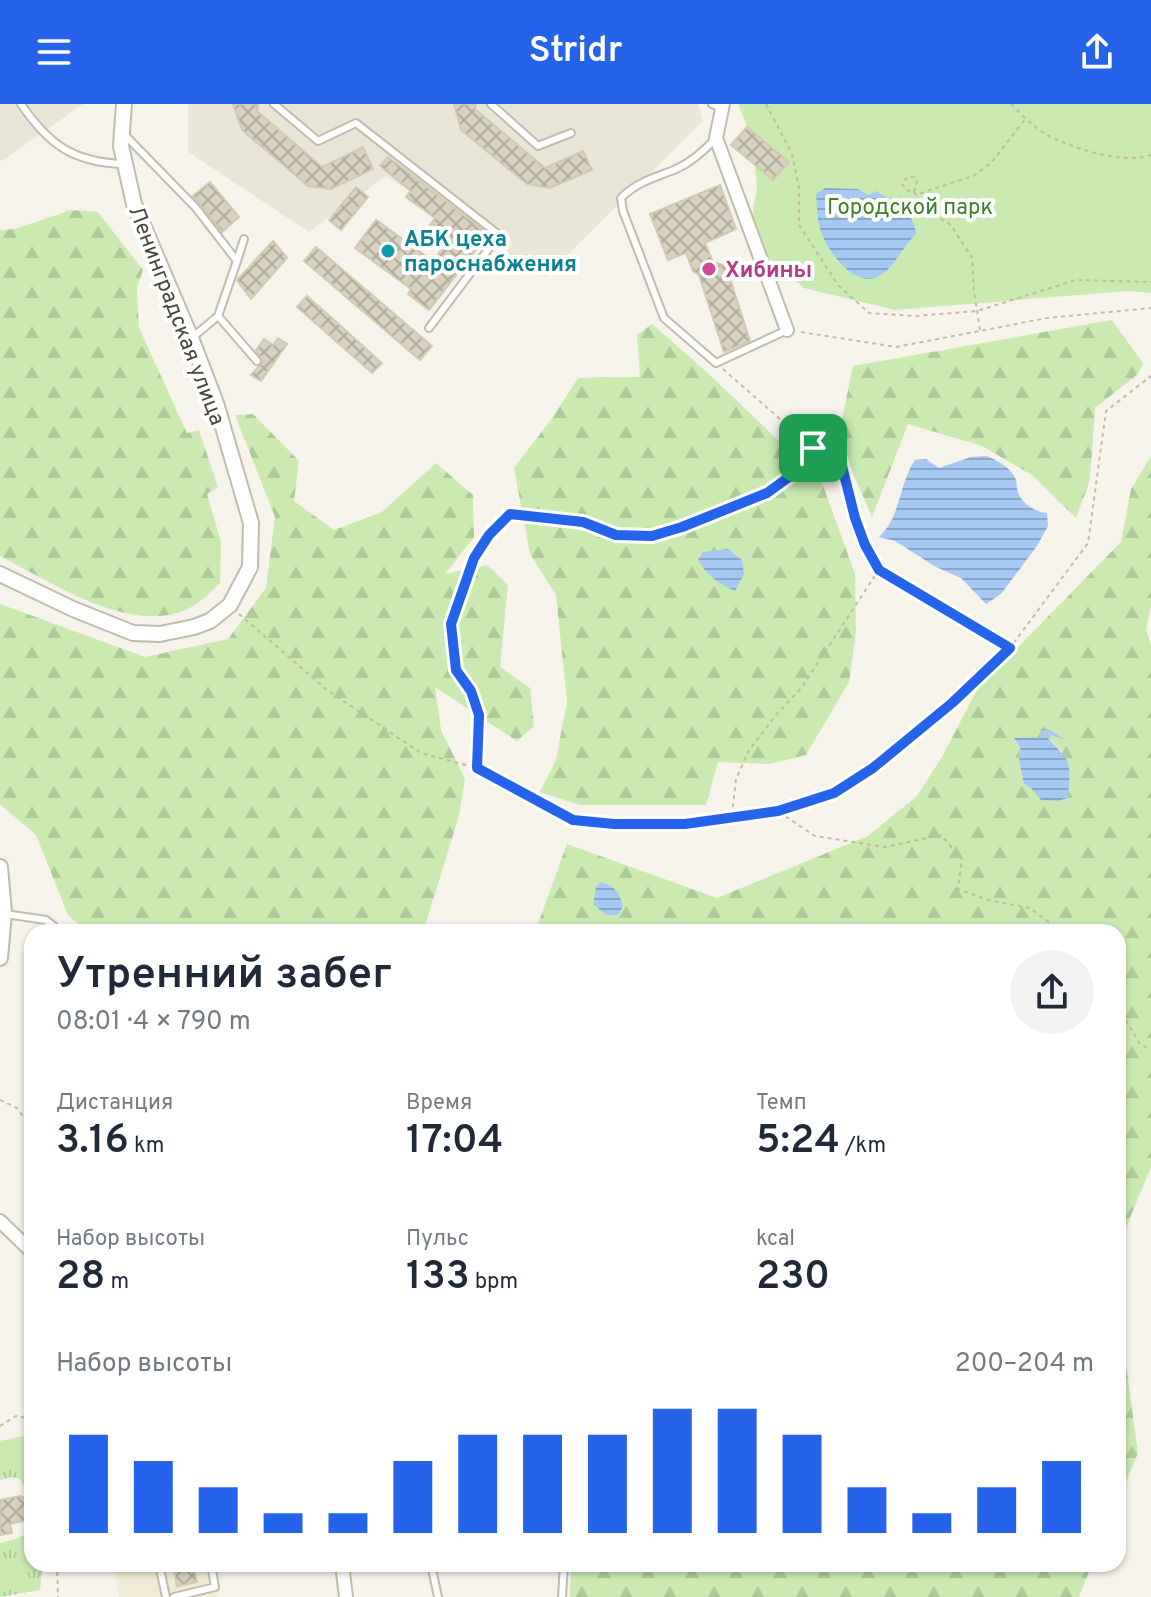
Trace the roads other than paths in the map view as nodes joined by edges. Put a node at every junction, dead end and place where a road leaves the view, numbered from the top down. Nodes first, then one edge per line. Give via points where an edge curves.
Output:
1 (21, 104) edge
2 (124, 104) edge
3 (274, 104) edge
4 (491, 104) edge
5 (719, 106) edge
6 (121, 131) junction
7 (571, 133) dead end
8 (716, 138) junction
9 (124, 164) junction
10 (244, 239) dead end
11 (237, 261) junction
12 (218, 316) junction
13 (429, 328) dead end
14 (787, 330) joint
15 (191, 338) junction
16 (257, 361) dead end
17 (0, 574) edge
18 (0, 867) edge
19 (4, 913) junction
20 (51, 924) edge
21 (0, 958) edge
22 (0, 1221) edge
23 (24, 1244) edge
24 (161, 1572) edge
25 (212, 1572) edge
26 (343, 1572) edge
27 (433, 1572) edge
28 (564, 1572) edge
29 (166, 1597) edge
30 (174, 1597) edge
31 (346, 1597) edge
32 (438, 1597) edge
33 (562, 1597) edge

1 - 9 lane via 63,150 85,160
2 - 6 street, Ленинградская улица
3 - 13 lane via 318,141 356,123 499,235
4 - 7 lane via 538,146
5 - 8 street
6 - 9 street, Ленинградская улица
6 - 11 lane via 196,208
8 - 14 street
8 - 14 lane via 702,153 644,180 621,198 623,211 664,318 716,363
9 - 15 street, Ленинградская улица via 134,204
10 - 11 lane
11 - 12 lane
12 - 15 lane
12 - 16 lane
15 - 17 street, Ленинградская улица via 251,523 250,567 230,605 194,627 133,633
18 - 19 street
19 - 20 lane
19 - 21 street
22 - 23 street
24 - 29 lane
25 - 30 lane via 215,1587
26 - 31 street
27 - 32 lane
28 - 33 lane

